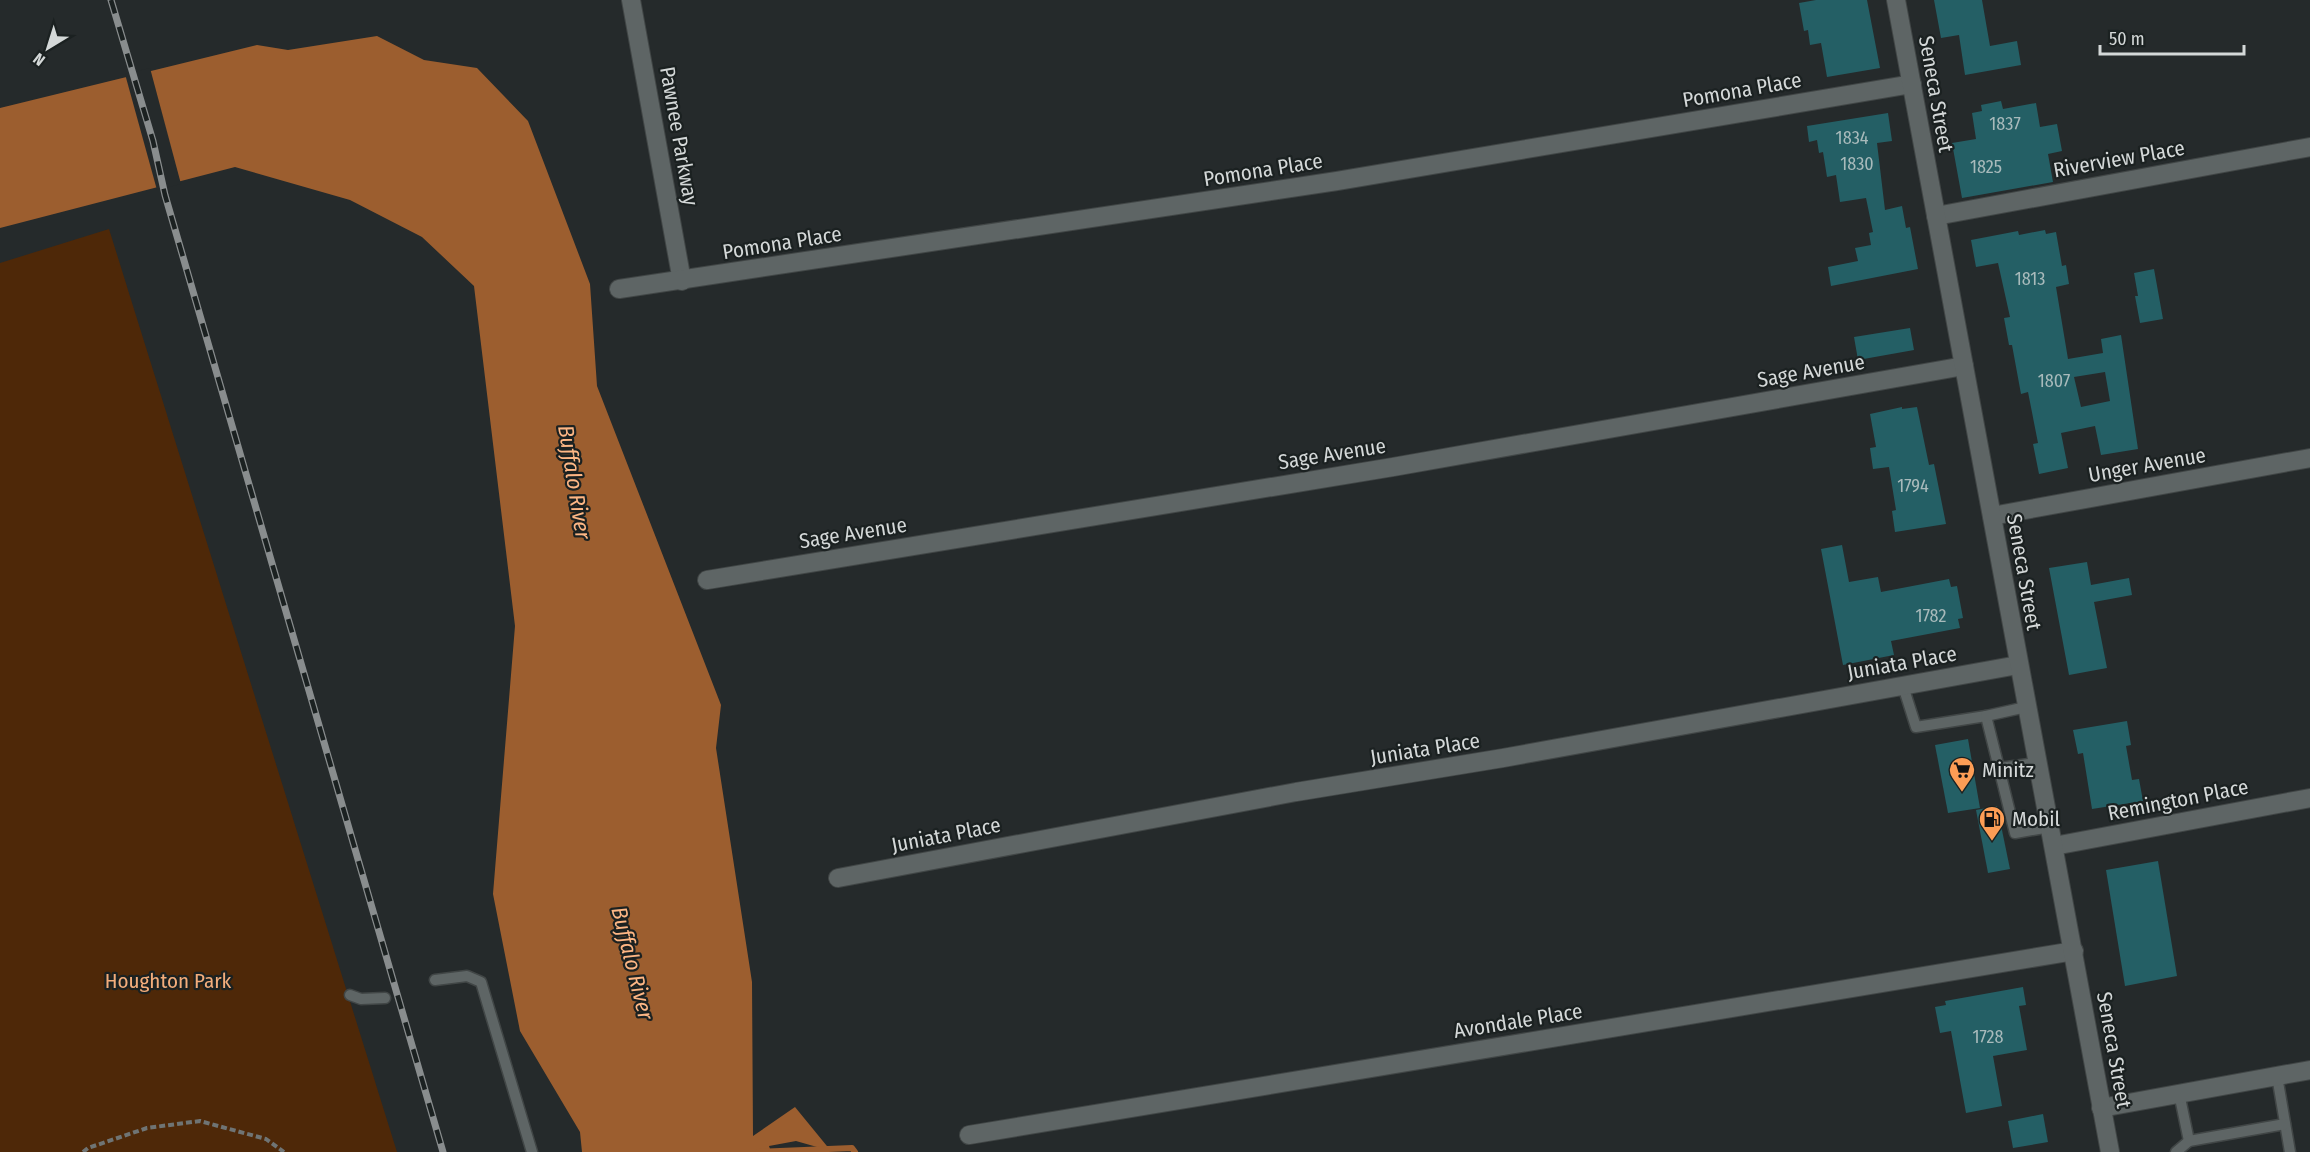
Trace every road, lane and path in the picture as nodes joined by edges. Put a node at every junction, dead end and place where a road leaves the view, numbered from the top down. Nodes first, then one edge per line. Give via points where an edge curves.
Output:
1 (631, 0) edge
2 (1896, 0) edge
3 (1912, 84) junction
4 (2310, 147) edge
5 (1936, 216) junction
6 (682, 281) junction
7 (619, 288) dead end
8 (1964, 366) junction
9 (2310, 458) edge
10 (1992, 516) junction
11 (707, 580) dead end
12 (2018, 665) junction
13 (1903, 686) junction
14 (2026, 707) junction
15 (1986, 716) junction
16 (2037, 763) junction
17 (1999, 768) junction
18 (2310, 798) edge
19 (2050, 827) junction
20 (2054, 846) junction
21 (838, 878) dead end
22 (2074, 951) junction
23 (435, 980) dead end
24 (350, 994) dead end
25 (386, 998) dead end
26 (2310, 1070) edge
27 (2277, 1076) junction
28 (2179, 1093) junction
29 (2101, 1108) junction
30 (2285, 1124) junction
31 (969, 1135) dead end
32 (2189, 1141) junction
33 (83, 1152) edge
34 (284, 1152) edge
35 (532, 1152) edge
36 (2110, 1152) edge
37 (2176, 1152) edge
38 (2290, 1152) edge

1 - 6 street, Pawnee Parkway
2 - 3 street, Seneca Street
3 - 5 street, Seneca Street
3 - 6 street, Pomona Place via 1338,182
4 - 5 street, Riverview Place
5 - 8 street, Seneca Street
6 - 7 street, Pomona Place
8 - 10 street, Seneca Street
8 - 11 street, Sage Avenue via 1393,467
9 - 10 street, Unger Avenue
10 - 12 street, Seneca Street
12 - 13 street, Juniata Place
12 - 14 street, Seneca Street
13 - 15 lane via 1916,727
13 - 21 street, Juniata Place via 1503,759 1296,792
14 - 15 lane
14 - 16 street, Seneca Street
15 - 17 lane
16 - 17 lane
16 - 19 street, Seneca Street
17 - 19 lane via 2015,833
18 - 20 street, Remington Place
19 - 20 street, Seneca Street
20 - 22 street, Seneca Street
22 - 29 street, Seneca Street
22 - 31 street, Avondale Place
23 - 35 lane via 466,976 481,982
24 - 25 lane via 361,999
26 - 27 street
27 - 28 street
27 - 30 lane
28 - 29 street
28 - 32 lane
29 - 36 street, Seneca Street
30 - 32 lane
30 - 38 lane
32 - 37 lane
33 - 34 path via 147,1128 200,1121 266,1139

